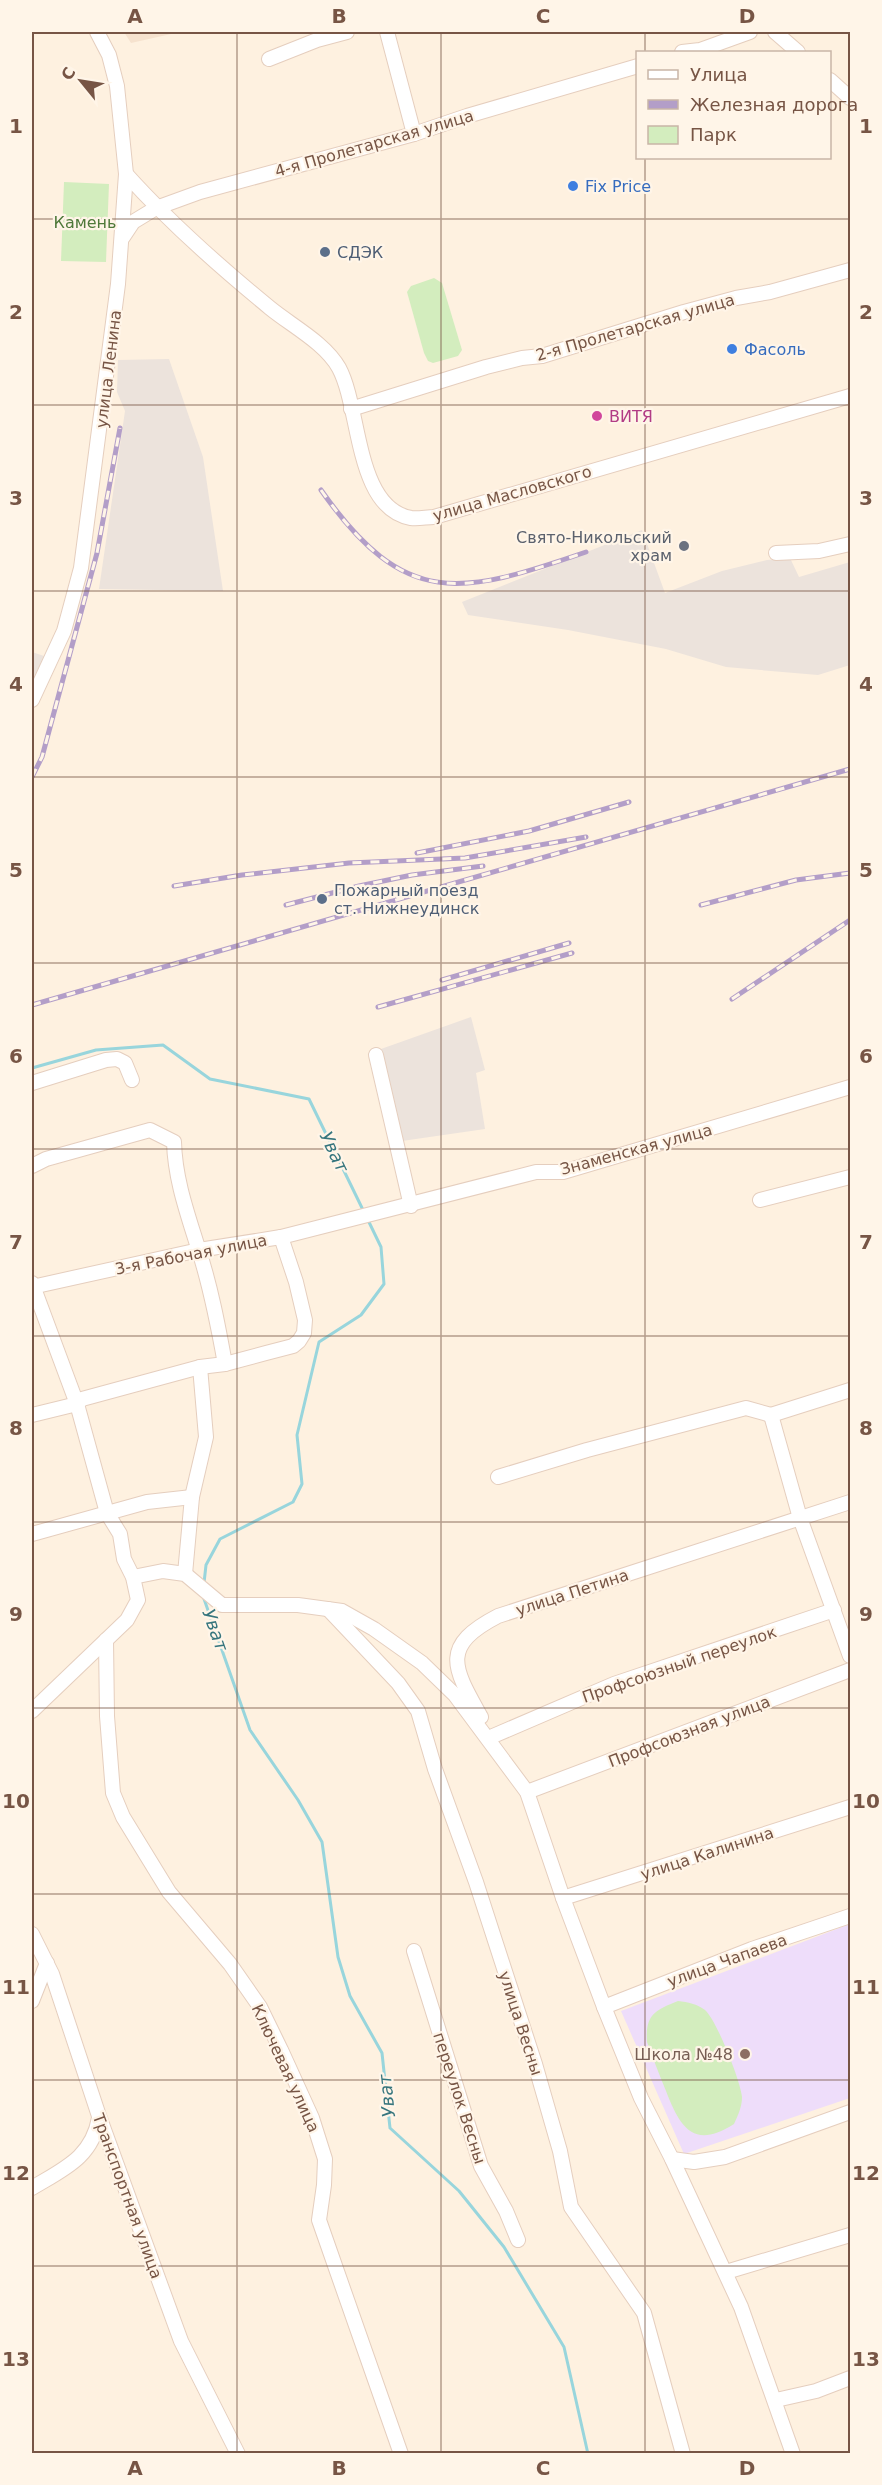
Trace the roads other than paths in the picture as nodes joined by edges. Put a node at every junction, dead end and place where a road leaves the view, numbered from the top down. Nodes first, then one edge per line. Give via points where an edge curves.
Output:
1 (97, 32) edge
2 (347, 32) edge
3 (387, 32) edge
4 (750, 32) edge
5 (775, 32) edge
6 (691, 51) edge
7 (797, 51) edge
8 (269, 59) dead end
9 (636, 67) edge
10 (831, 81) edge
11 (850, 98) edge
12 (414, 134) junction
13 (126, 174) junction
14 (156, 208) junction
15 (122, 239) junction
16 (850, 270) edge
17 (850, 396) edge
18 (351, 409) junction
19 (850, 544) edge
20 (776, 553) dead end
21 (32, 700) edge
22 (376, 1055) dead end
23 (132, 1080) dead end
24 (32, 1083) edge
25 (850, 1086) edge
26 (32, 1166) edge
27 (850, 1177) edge
28 (760, 1200) dead end
29 (411, 1206) junction
30 (349, 1220) joint
31 (281, 1237) junction
32 (199, 1250) junction
33 (32, 1285) edge
34 (225, 1364) junction
35 (200, 1367) junction
36 (850, 1390) edge
37 (77, 1404) junction
38 (32, 1415) edge
39 (771, 1415) junction
40 (498, 1477) dead end
41 (192, 1497) junction
42 (850, 1502) edge
43 (107, 1513) junction
44 (801, 1518) junction
45 (32, 1534) edge
46 (185, 1574) junction
47 (134, 1577) junction
48 (328, 1609) junction
49 (834, 1610) junction
50 (106, 1640) junction
51 (850, 1656) edge
52 (850, 1670) edge
53 (32, 1711) edge
54 (493, 1736) junction
55 (527, 1792) junction
56 (850, 1807) edge
57 (563, 1898) junction
58 (850, 1916) edge
59 (32, 1934) edge
60 (414, 1951) dead end
61 (47, 1964) junction
62 (32, 2001) edge
63 (604, 2007) junction
64 (850, 2112) edge
65 (99, 2116) junction
66 (672, 2159) junction
67 (32, 2188) edge
68 (850, 2235) edge
69 (518, 2240) dead end
70 (726, 2272) junction
71 (850, 2378) edge
72 (776, 2400) junction
73 (238, 2454) edge
74 (401, 2454) edge
75 (683, 2454) edge
76 (793, 2454) edge

1 - 13 street, улица Ленина via 109,55 117,86
2 - 8 street
3 - 12 street
4 - 6 street
5 - 7 street
9 - 12 street, 4-я Пролетарская улица
10 - 11 street
12 - 14 street, 4-я Пролетарская улица via 200,192
13 - 14 street, улица Масловского
13 - 15 street, улица Ленина
14 - 15 street, 4-я Пролетарская улица via 134,222
14 - 18 street, улица Масловского via 325,351 347,386
15 - 21 street, улица Ленина via 81,568 64,631
16 - 18 street, 2-я Пролетарская улица via 684,312 542,356 486,367
17 - 18 street, улица Масловского via 434,517 411,518 382,501 371,482
19 - 20 street via 819,551
22 - 29 street
23 - 24 street via 124,1063 117,1059
25 - 29 street, Знаменская улица via 563,1172 536,1172
26 - 32 street via 150,1130 174,1142 174,1160 187,1218
27 - 28 street
29 - 30 street, Знаменская улица
30 - 31 street, 3-я Рабочая улица
31 - 32 street, 3-я Рабочая улица
31 - 34 street via 296,1282 305,1320 304,1333 293,1346
32 - 33 street, 3-я Рабочая улица
32 - 34 street
33 - 37 street
34 - 35 street
35 - 37 street via 82,1399
35 - 41 street via 206,1437
36 - 39 street
37 - 38 street
37 - 43 street
39 - 40 street via 746,1408
39 - 44 street
41 - 43 street via 147,1502
41 - 46 street
42 - 44 street, улица Петина
43 - 45 street
43 - 47 street via 120,1534 124,1559
44 - 49 street
44 - 54 street, улица Петина via 498,1616 468,1633 456,1652 457,1665 466,1690
46 - 47 street via 163,1571
46 - 48 street via 222,1605
47 - 50 street via 138,1600 127,1620
48 - 55 street via 342,1611 374,1629 422,1663 455,1695
48 - 75 street, улица Весны via 398,1683 418,1711 535,2064 560,2151 571,2207 644,2313
49 - 51 street
49 - 54 street, Профсоюзный переулок via 614,1684
50 - 53 street
50 - 74 street, Ключевая улица via 113,1793 123,1817 170,1892 260,2007 312,2118 325,2159 319,2220
52 - 55 street, Профсоюзная улица
54 - 55 street, улица Петина via 506,1748
55 - 57 street
56 - 57 street, улица Калинина
57 - 63 street
58 - 63 street, улица Чапаева via 752,1949
59 - 61 street, Транспортная улица
60 - 69 street, переулок Весны via 481,2166
61 - 62 street
61 - 65 street, Транспортная улица
63 - 66 street via 641,2098
64 - 66 street via 725,2157 694,2162
65 - 67 street via 88,2148 71,2164
65 - 73 street, Транспортная улица via 181,2341
66 - 70 street
68 - 70 street
70 - 72 street
71 - 72 street
72 - 76 street

